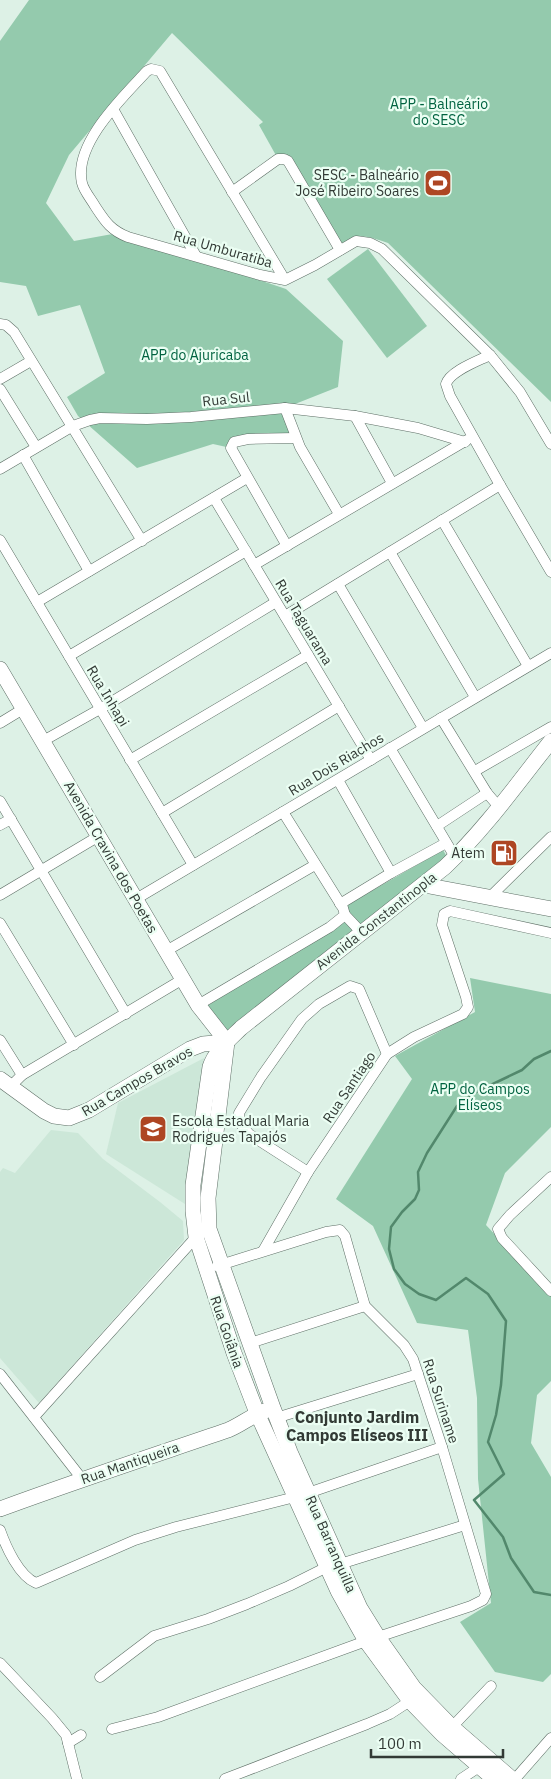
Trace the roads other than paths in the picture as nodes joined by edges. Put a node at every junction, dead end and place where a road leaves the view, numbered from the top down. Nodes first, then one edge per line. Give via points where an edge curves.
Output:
1 (113, 109) junction
2 (232, 192) junction
3 (340, 250) junction
4 (196, 256) junction
5 (285, 280) junction
6 (0, 324) edge
7 (490, 355) junction
8 (31, 361) junction
9 (0, 379) edge
10 (0, 388) edge
11 (284, 408) junction
12 (355, 416) junction
13 (72, 426) junction
14 (295, 438) junction
15 (469, 439) junction
16 (551, 444) edge
17 (36, 446) junction
18 (23, 455) junction
19 (2, 464) edge
20 (248, 478) junction
21 (392, 483) junction
22 (500, 486) junction
23 (214, 498) junction
24 (339, 514) junction
25 (442, 520) junction
26 (0, 540) edge
27 (142, 540) junction
28 (287, 546) junction
29 (246, 551) junction
30 (390, 552) junction
31 (254, 565) junction
32 (89, 571) junction
33 (551, 572) edge
34 (338, 584) junction
35 (36, 602) junction
36 (276, 602) junction
37 (284, 616) junction
38 (551, 653) edge
39 (308, 655) junction
40 (69, 656) junction
41 (528, 666) junction
42 (0, 669) edge
43 (475, 697) junction
44 (339, 706) junction
45 (23, 709) junction
46 (100, 709) junction
47 (441, 718) junction
48 (0, 723) edge
49 (551, 727) edge
50 (423, 728) junction
51 (43, 741) junction
52 (551, 741) edge
53 (390, 748) junction
54 (130, 760) junction
55 (371, 760) junction
56 (475, 771) junction
57 (338, 780) junction
58 (488, 793) junction
59 (0, 801) edge
60 (499, 807) junction
61 (283, 812) junction
62 (162, 814) junction
63 (11, 818) junction
64 (0, 825) edge
65 (437, 826) junction
66 (99, 836) junction
67 (551, 837) edge
68 (446, 843) junction
69 (455, 857) junction
70 (193, 865) junction
71 (316, 865) junction
72 (41, 871) junction
73 (391, 873) junction
74 (424, 885) junction
75 (0, 895) edge
76 (490, 897) junction
77 (136, 899) junction
78 (340, 904) junction
79 (551, 909) edge
80 (345, 915) junction
81 (0, 923) edge
82 (362, 933) junction
83 (551, 933) edge
84 (166, 951) junction
85 (183, 979) junction
86 (198, 1004) junction
87 (126, 1014) junction
88 (0, 1040) edge
89 (227, 1042) junction
90 (74, 1045) junction
91 (387, 1054) junction
92 (22, 1075) junction
93 (5, 1083) edge
94 (308, 1172) junction
95 (551, 1177) edge
96 (210, 1229) junction
97 (196, 1237) junction
98 (263, 1251) junction
99 (222, 1264) junction
100 (206, 1270) junction
101 (551, 1291) edge
102 (366, 1306) junction
103 (250, 1344) junction
104 (0, 1374) edge
105 (418, 1374) junction
106 (257, 1413) junction
107 (274, 1413) junction
108 (34, 1417) junction
109 (442, 1447) junction
110 (284, 1455) junction
111 (82, 1479) junction
112 (301, 1495) junction
113 (0, 1509) edge
114 (465, 1525) junction
115 (0, 1530) edge
116 (333, 1565) junction
117 (372, 1639) junction
118 (0, 1663) edge
119 (100, 1678) dead end
120 (491, 1686) dead end
121 (409, 1695) junction
122 (452, 1727) junction
123 (112, 1729) dead end
124 (81, 1735) dead end
125 (551, 1738) edge
126 (68, 1743) junction
127 (479, 1767) junction
128 (77, 1779) edge
129 (224, 1779) edge
130 (461, 1779) edge
131 (494, 1779) edge
132 (514, 1779) edge

1 - 2 street, Rua Umburatiba via 147,71 160,71
1 - 4 street
1 - 4 street, Rua Umburatiba via 86,148 81,172 82,184 89,197 116,233
2 - 3 street via 278,159 288,161
2 - 5 street
3 - 5 street, Rua Umburatiba
3 - 7 street, Rua Umburatiba via 356,241 382,249
4 - 5 street, Rua Umburatiba
6 - 8 street via 14,332
7 - 15 street via 461,370 446,384
7 - 16 street, Rua Umburatiba via 520,392
8 - 9 street
8 - 13 street
10 - 17 street
11 - 12 street, Rua Sul
11 - 13 street, Rua Sul via 173,418 100,418
11 - 14 street
12 - 15 street, Rua Sul
12 - 21 street
13 - 17 street, Rua Sul
13 - 27 street
14 - 20 street via 234,442 231,448
14 - 24 street
15 - 21 street
15 - 22 street
17 - 18 street, Rua Sul
18 - 19 street, Rua Sul
18 - 32 street
20 - 23 street
20 - 28 street
21 - 24 street
22 - 25 street
22 - 33 street
23 - 27 street
23 - 29 street, Rua Taguarama
24 - 28 street
25 - 30 street
25 - 41 street
26 - 35 street, Rua Inhapi
27 - 32 street
28 - 31 street
29 - 31 street, Rua Taguarama
29 - 40 street
30 - 34 street
30 - 43 street
31 - 36 street, Rua Taguarama
32 - 35 street
34 - 37 street
34 - 50 street
35 - 40 street, Rua Inhapi
36 - 37 street, Rua Taguarama
36 - 46 street
37 - 39 street, Rua Taguarama
38 - 41 street, Rua Dois Riachos
39 - 44 street, Rua Taguarama
39 - 54 street
40 - 46 street, Rua Inhapi
41 - 43 street, Rua Dois Riachos
42 - 45 street, Avenida Cravina dos Poetas
43 - 47 street, Rua Dois Riachos
44 - 55 street, Rua Taguarama
44 - 62 street
45 - 48 street
45 - 51 street, Avenida Cravina dos Poetas
46 - 51 street
46 - 54 street, Rua Inhapi
47 - 50 street, Rua Dois Riachos
47 - 56 street
49 - 56 street
50 - 53 street, Rua Dois Riachos
51 - 66 street, Avenida Cravina dos Poetas
52 - 60 street, Avenida Constantinopla
53 - 55 street, Rua Dois Riachos
53 - 65 street
54 - 62 street, Rua Inhapi
55 - 57 street, Rua Dois Riachos
56 - 58 street
57 - 61 street, Rua Dois Riachos
57 - 73 street
58 - 60 street
58 - 65 street
59 - 63 street
60 - 69 street, Avenida Constantinopla
61 - 70 street, Rua Dois Riachos
61 - 71 street
62 - 70 street, Rua Inhapi
63 - 64 street
63 - 72 street
65 - 68 street
66 - 72 street
66 - 77 street, Avenida Cravina dos Poetas
67 - 76 street
68 - 69 street
68 - 73 street
69 - 74 street, Avenida Constantinopla
70 - 77 street, Rua Dois Riachos
71 - 78 street
71 - 84 street
72 - 75 street
72 - 87 street
73 - 78 street
74 - 76 street
74 - 82 street, Avenida Constantinopla
76 - 79 street
77 - 84 street, Avenida Cravina dos Poetas
78 - 80 street
80 - 82 street
80 - 86 street
81 - 90 street
82 - 89 street, Avenida Constantinopla
83 - 91 street, Rua Santiago via 450,912 442,916 468,1007 464,1014 414,1037
84 - 85 street, Avenida Cravina dos Poetas
85 - 86 street, Avenida Cravina dos Poetas
85 - 87 street
86 - 89 street, Avenida Cravina dos Poetas
87 - 90 street
88 - 92 street
89 - 93 street, Rua Campos Bravos via 190,1049 89,1110 69,1118 44,1111
89 - 96 street via 208,1198
89 - 97 street, Rua Goiânia via 210,1067 193,1186
90 - 92 street
91 - 94 street, Rua Santiago
91 - 94 street via 360,989 346,987 302,1019 261,1077 239,1114 240,1123 249,1134
92 - 93 street
94 - 98 street, Rua Santiago
95 - 101 street via 510,1214 498,1232
96 - 97 street
96 - 99 street
97 - 100 street, Rua Goiânia
97 - 108 street
98 - 99 street
98 - 102 street, Rua Suriname via 338,1229 344,1234
99 - 100 street
99 - 103 street, Rua Barranquilla
100 - 106 street, Rua Goiânia
102 - 103 street
102 - 105 street, Rua Suriname via 404,1345
103 - 107 street, Rua Barranquilla
104 - 108 street
105 - 107 street
105 - 109 street, Rua Suriname
106 - 107 street, Rua Mantiqueira
106 - 110 street, Rua Goiânia
106 - 111 street, Rua Mantiqueira via 232,1428
107 - 110 street, Rua Barranquilla
108 - 111 street
109 - 112 street
109 - 114 street, Rua Suriname
110 - 112 street, Rua Barranquilla
111 - 113 street, Rua Mantiqueira
112 - 115 street via 142,1538 36,1583 26,1577
112 - 116 street, Rua Barranquilla
114 - 116 street
114 - 117 street, Rua Suriname via 485,1598 472,1606
116 - 117 street, Rua Barranquilla via 360,1608
116 - 119 street via 246,1604 154,1636
117 - 121 street, Rua Barranquilla
117 - 123 street via 158,1717
118 - 126 street via 52,1718 66,1735
120 - 122 street
121 - 122 street, Rua Barranquilla
121 - 127 street via 442,1734
121 - 129 street via 390,1714
122 - 132 street, Rua Barranquilla
124 - 126 street
125 - 132 street
126 - 128 street
127 - 130 street
127 - 131 street

